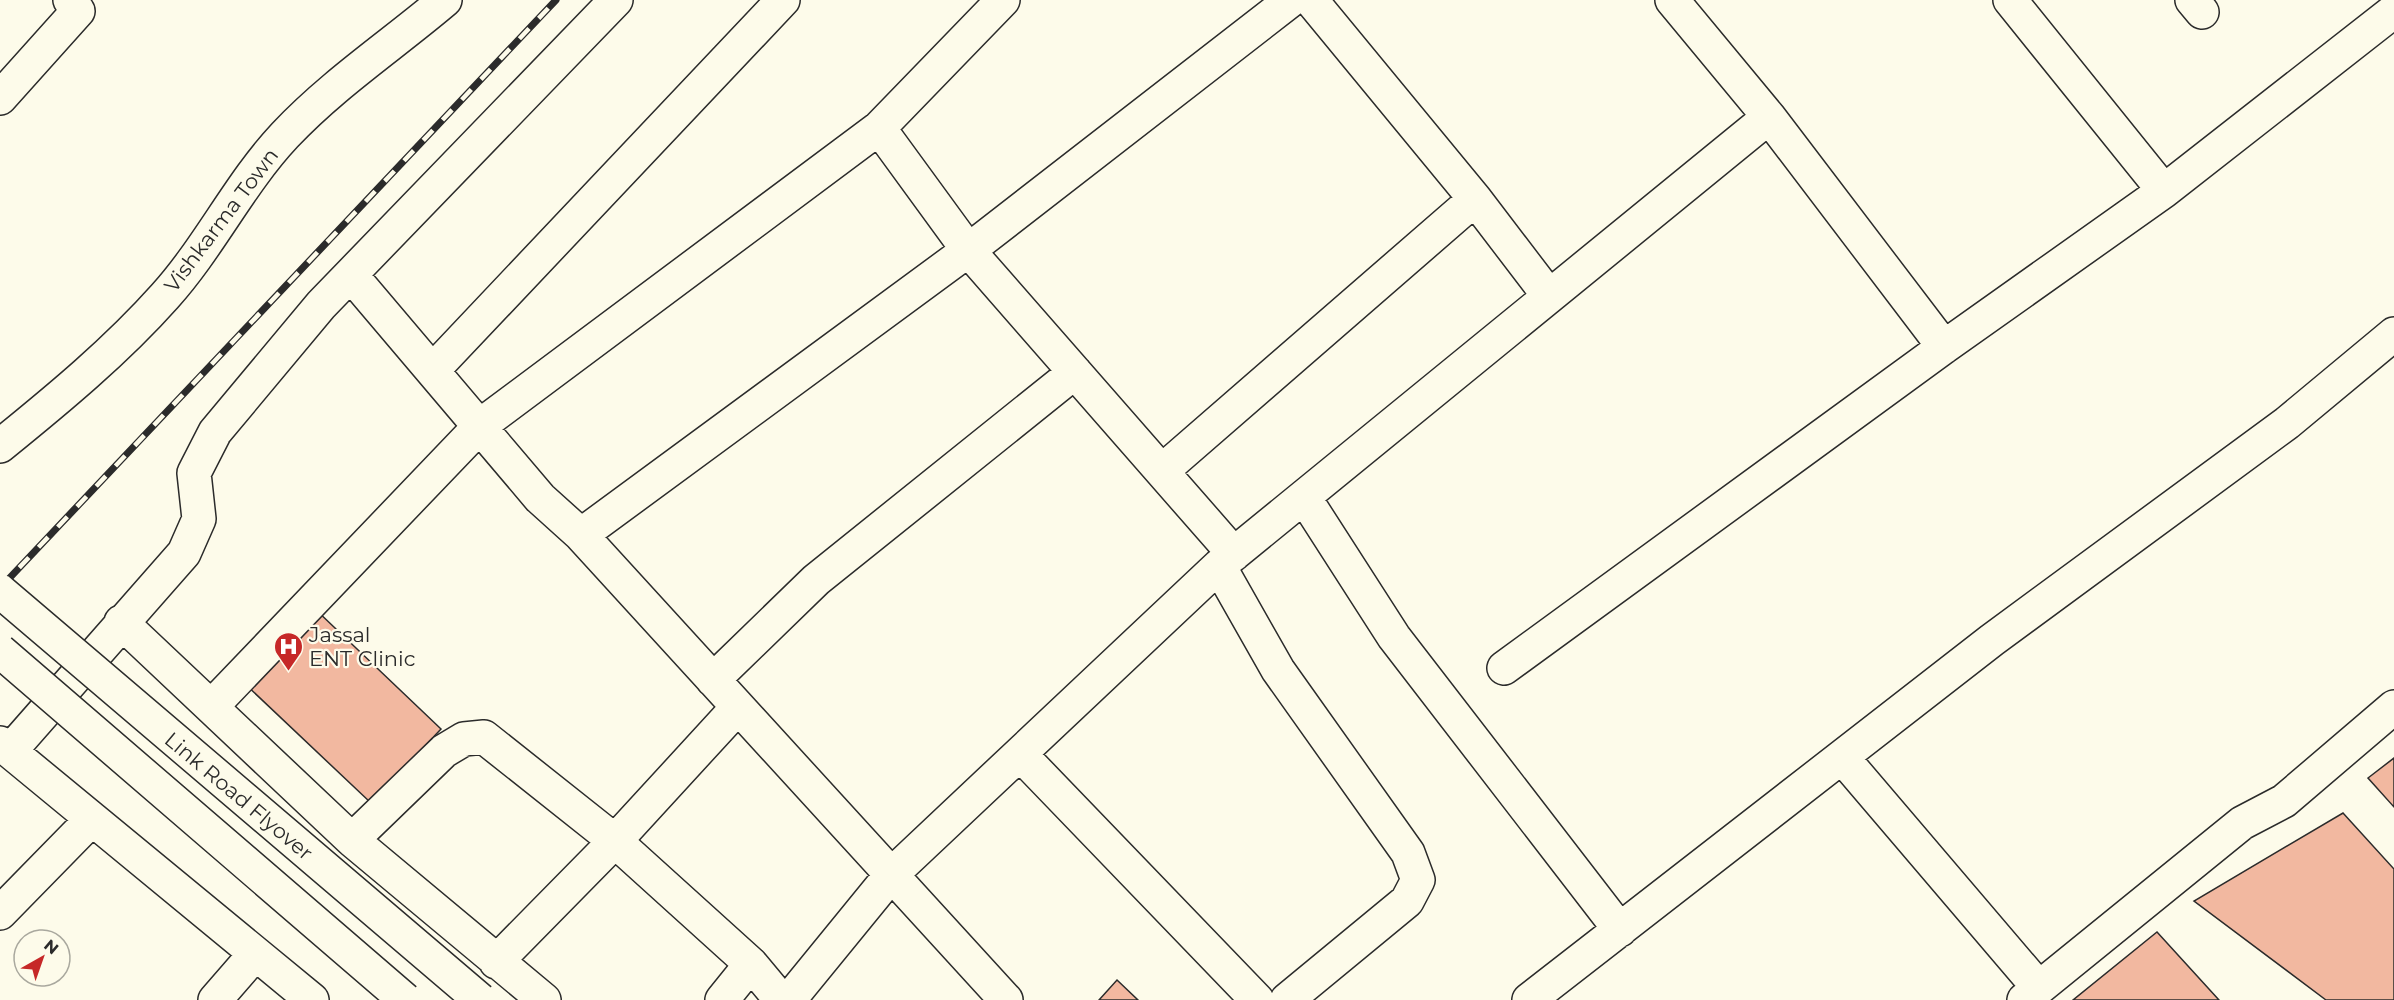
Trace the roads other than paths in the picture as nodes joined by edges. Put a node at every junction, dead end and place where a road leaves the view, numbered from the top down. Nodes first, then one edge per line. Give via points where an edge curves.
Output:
1 (69, 0) edge
2 (445, 0) edge
3 (616, 0) edge
4 (783, 0) edge
5 (1003, 0) edge
6 (1291, 0) edge
7 (1311, 0) edge
8 (1672, 0) edge
9 (2010, 0) edge
10 (2394, 11) edge
11 (0, 98) edge
12 (1769, 117) junction
13 (879, 128) junction
14 (2163, 191) junction
15 (1475, 199) junction
16 (968, 250) junction
17 (351, 275) junction
18 (1549, 297) junction
19 (2394, 334) edge
20 (1944, 347) junction
21 (433, 370) junction
22 (1075, 372) junction
23 (481, 425) junction
24 (0, 446) edge
25 (1162, 471) junction
26 (1304, 497) junction
27 (581, 535) junction
28 (1227, 560) junction
29 (0, 591) edge
30 (121, 622) junction
31 (0, 651) edge
32 (1504, 668) dead end
33 (713, 680) junction
34 (212, 706) junction
35 (738, 707) junction
36 (2394, 707) edge
37 (5, 747) edge
38 (1020, 754) junction
39 (1842, 757) junction
40 (92, 819) junction
41 (352, 840) junction
42 (615, 841) junction
43 (891, 875) junction
44 (0, 913) edge
45 (1620, 930) junction
46 (255, 954) junction
47 (496, 962) junction
48 (751, 964) junction
49 (2032, 994) edge
50 (214, 1000) edge
51 (312, 1000) edge
52 (405, 1000) edge
53 (480, 1000) edge
54 (544, 1000) edge
55 (722, 1000) edge
56 (781, 1000) edge
57 (789, 1000) edge
58 (1006, 1000) edge
59 (1257, 1000) edge
60 (1287, 1000) edge
61 (1529, 1000) edge

1 - 11 street via 78,11
2 - 24 street, Vishkarma Town via 317,103 284,136 166,295 75,384
3 - 17 street
4 - 21 street
5 - 13 street
6 - 16 street
7 - 15 street
8 - 12 street
9 - 14 street
10 - 14 street
12 - 18 street
12 - 20 street
13 - 16 street
13 - 23 street
14 - 20 street
15 - 18 street
15 - 25 street
16 - 22 street
16 - 27 street
17 - 21 street
17 - 30 street via 215,432 194,473 199,519 184,553
18 - 26 street
19 - 39 street via 2287,423 1992,640
20 - 32 street
21 - 23 street
22 - 25 street
22 - 33 street via 816,580
23 - 27 street via 540,498
23 - 34 street
25 - 28 street
26 - 28 street
26 - 45 street via 1394,637
27 - 33 street
28 - 38 street
28 - 60 street via 1278,670 1408,853 1418,880 1407,901
29 - 53 street, Link Road Flyover, bridge
30 - 34 street
30 - 37 street
31 - 52 street, bridge
33 - 35 street
34 - 41 street
35 - 42 street
35 - 43 street
36 - 49 street via 2284,801 2242,823
37 - 40 street
38 - 43 street
38 - 59 street
39 - 45 street
39 - 49 street
40 - 44 street
40 - 46 street
41 - 42 street via 444,751 464,739 484,737
41 - 47 street
42 - 47 street
42 - 48 street
43 - 57 street
43 - 58 street
45 - 61 street
46 - 50 street
46 - 51 street
47 - 54 street
48 - 55 street
48 - 56 street

